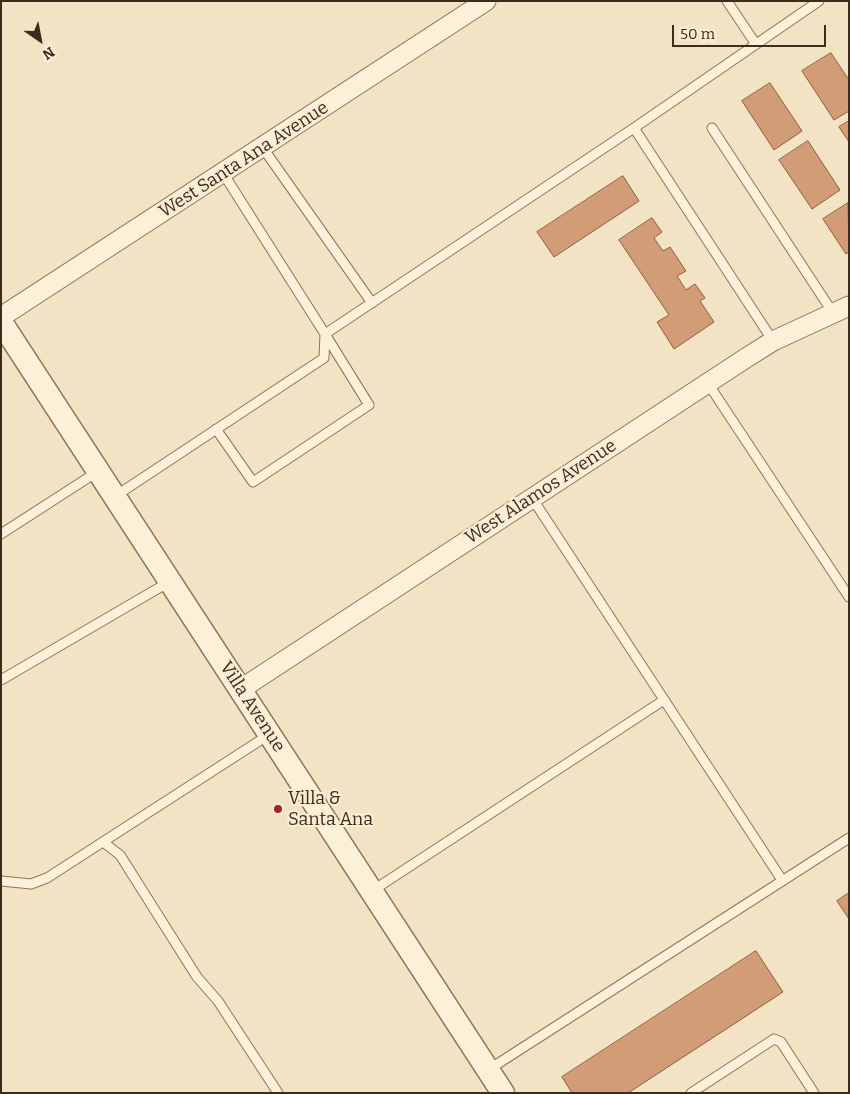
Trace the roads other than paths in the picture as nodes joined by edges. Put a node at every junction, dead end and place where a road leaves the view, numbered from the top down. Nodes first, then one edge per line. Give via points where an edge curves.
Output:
1 (486, 1) edge
2 (727, 1) edge
3 (818, 1) edge
4 (755, 43) junction
5 (634, 128) junction
6 (712, 128) dead end
7 (263, 148) junction
8 (223, 173) junction
9 (372, 303) junction
10 (841, 310) edge
11 (1, 317) edge
12 (1, 322) edge
13 (325, 334) junction
14 (773, 341) junction
15 (707, 382) junction
16 (216, 430) junction
17 (97, 472) junction
18 (114, 497) junction
19 (532, 498) junction
20 (1, 534) edge
21 (169, 582) junction
22 (849, 597) edge
23 (1, 680) edge
24 (241, 689) junction
25 (664, 700) junction
26 (270, 734) junction
27 (849, 838) edge
28 (103, 842) junction
29 (782, 880) junction
30 (1, 881) edge
31 (372, 891) junction
32 (488, 1070) junction
33 (278, 1093) edge
34 (502, 1093) edge
35 (691, 1093) edge
36 (814, 1093) edge

1 - 7 street, West Santa Ana Avenue
2 - 4 lane
3 - 4 lane
4 - 5 lane
5 - 9 lane
5 - 14 lane
6 - 10 lane
7 - 8 street, West Santa Ana Avenue
7 - 9 lane
8 - 11 street, West Santa Ana Avenue
8 - 13 lane
9 - 13 lane
10 - 14 street, West Alamos Avenue
12 - 17 street, Villa Avenue
13 - 16 lane via 324,358
13 - 16 lane via 369,405 253,482
14 - 15 street, West Alamos Avenue
15 - 19 street, West Alamos Avenue
15 - 22 lane
16 - 18 lane
17 - 18 street, Villa Avenue
17 - 20 lane
18 - 21 street, Villa Avenue
19 - 24 street, West Alamos Avenue
19 - 25 lane
21 - 23 lane
21 - 24 street, Villa Avenue
24 - 26 street, Villa Avenue
25 - 29 lane
25 - 31 lane
26 - 28 lane
26 - 31 street, Villa Avenue
27 - 29 lane
28 - 30 lane via 47,878 31,884
28 - 33 lane via 120,856 197,977 218,1001
29 - 32 lane
31 - 32 street, Villa Avenue
32 - 34 street, Villa Avenue
35 - 36 lane via 774,1039 781,1042

